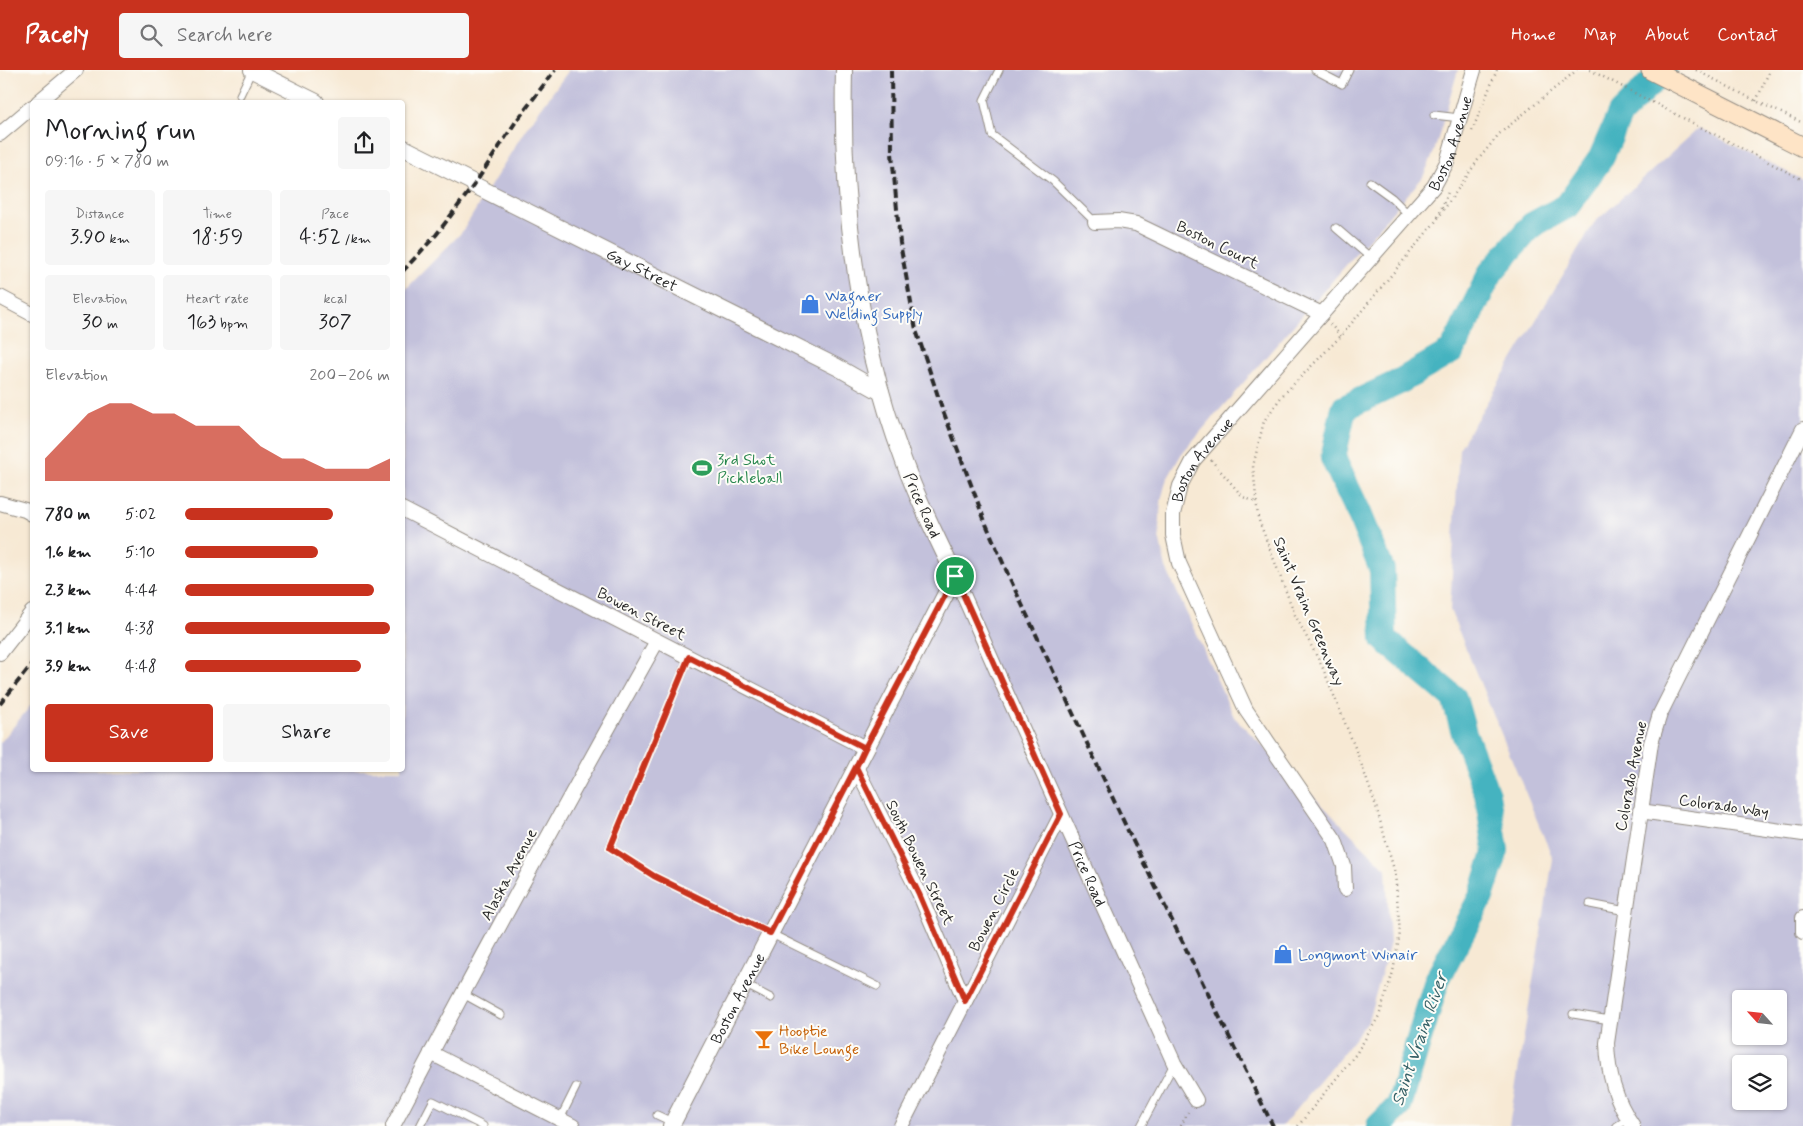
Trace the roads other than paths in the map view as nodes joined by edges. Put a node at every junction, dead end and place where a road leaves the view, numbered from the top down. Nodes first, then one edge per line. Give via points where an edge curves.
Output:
1 (76, 70) edge
2 (252, 70) edge
3 (844, 70) edge
4 (999, 70) edge
5 (1315, 70) edge
6 (1349, 70) edge
7 (1474, 70) edge
8 (1652, 70) edge
9 (240, 95) dead end
10 (40, 100) edge
11 (312, 100) edge
12 (30, 109) edge
13 (1434, 115) dead end
14 (1460, 118) junction
15 (0, 134) edge
16 (1803, 147) edge
17 (405, 148) edge
18 (1370, 182) dead end
19 (1409, 215) junction
20 (1095, 222) joint
21 (1336, 228) dead end
22 (1371, 258) junction
23 (0, 297) edge
24 (30, 313) edge
25 (1322, 314) junction
26 (882, 392) junction
27 (1803, 430) edge
28 (0, 503) edge
29 (405, 510) edge
30 (30, 513) edge
31 (955, 576) junction
32 (30, 615) edge
33 (657, 641) junction
34 (0, 653) edge
35 (689, 657) junction
36 (865, 748) junction
37 (856, 767) junction
38 (1640, 811) junction
39 (1061, 814) junction
40 (1803, 834) edge
41 (1345, 889) dead end
42 (1590, 904) dead end
43 (1626, 911) junction
44 (1803, 918) edge
45 (1803, 932) edge
46 (770, 933) junction
47 (744, 984) junction
48 (877, 986) dead end
49 (463, 994) junction
50 (771, 998) dead end
51 (965, 1001) junction
52 (1572, 1014) dead end
53 (501, 1015) dead end
54 (1610, 1020) junction
55 (431, 1053) junction
56 (1174, 1063) junction
57 (576, 1087) dead end
58 (1196, 1100) dead end
59 (657, 1115) dead end
60 (560, 1119) junction
61 (672, 1124) edge
62 (1626, 1124) edge
63 (393, 1126) edge
64 (420, 1126) edge
65 (483, 1126) edge
66 (573, 1126) edge
67 (901, 1126) edge
68 (1141, 1126) edge

1 - 10 street
2 - 9 lane
2 - 11 street
3 - 26 street, Price Road via 843,125 848,215 861,304
4 - 20 lane via 984,100 992,135 1053,181
5 - 6 lane via 1342,84
7 - 14 street, Boston Avenue
8 - 16 main road
12 - 15 street
13 - 14 lane
14 - 19 street, Boston Avenue via 1447,162 1434,186
17 - 26 street, Gay Street
18 - 19 lane
19 - 22 street, Boston Avenue
20 - 25 street, Boston Court via 1136,224
21 - 22 lane
22 - 25 street, Boston Avenue
23 - 24 street
25 - 41 street, Boston Avenue via 1193,461 1174,504 1173,535 1179,563 1246,710 1335,840 1344,866
26 - 31 street, Price Road via 904,463
27 - 38 street, Colorado Avenue via 1660,714 1651,743
28 - 30 street
29 - 33 street, Bowen Street
31 - 36 street, Boston Avenue
31 - 39 street, Price Road
32 - 34 street
33 - 35 street, Bowen Street
33 - 49 street, Alaska Avenue
35 - 36 street, Bowen Street
35 - 46 lane via 610,848 654,876
36 - 37 street, Boston Avenue
37 - 46 street, Boston Avenue
37 - 51 street, South Bowen Street via 919,894
38 - 40 street, Colorado Way
38 - 43 street, Colorado Avenue
39 - 51 street, Bowen Circle
39 - 56 street, Price Road
42 - 43 lane
43 - 54 street, Colorado Avenue
44 - 45 street
46 - 47 street, Boston Avenue
46 - 48 lane
47 - 50 lane
47 - 61 street, Boston Avenue
49 - 53 lane
49 - 55 street, Alaska Avenue
51 - 67 street, Bowen Circle
52 - 54 lane
54 - 62 street, Colorado Avenue via 1608,1068
55 - 60 street
55 - 63 street, Alaska Avenue
56 - 58 street, Price Road
56 - 68 lane
57 - 60 lane
59 - 61 lane
60 - 66 street
64 - 65 lane via 433,1101

